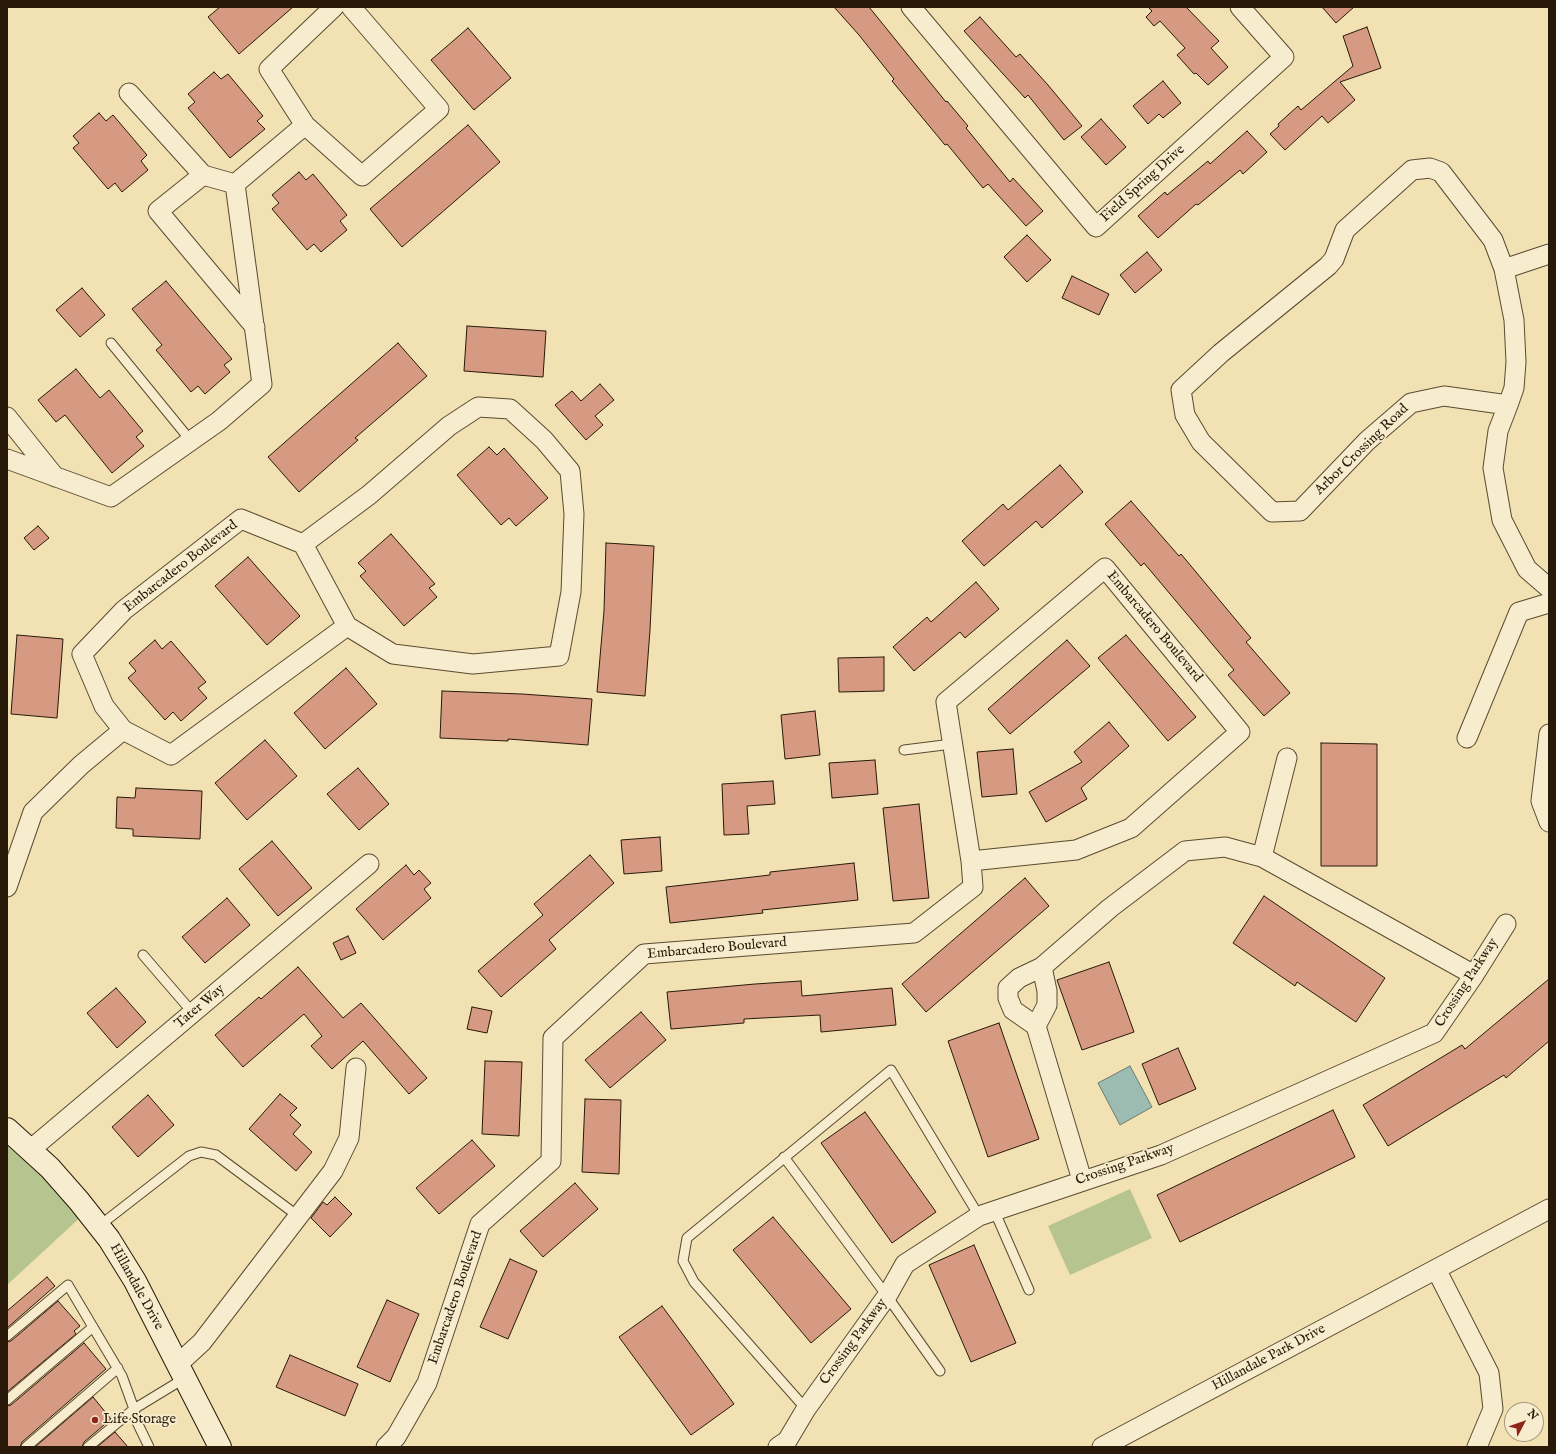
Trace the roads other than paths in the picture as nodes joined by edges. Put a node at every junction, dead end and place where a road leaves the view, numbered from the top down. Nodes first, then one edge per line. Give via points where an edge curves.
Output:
1 (334, 7) edge
2 (351, 7) edge
3 (910, 7) edge
4 (1240, 7) edge
5 (129, 93) dead end
6 (305, 125) junction
7 (203, 175) junction
8 (236, 184) junction
9 (1549, 254) edge
10 (1504, 269) junction
11 (255, 327) junction
12 (111, 343) dead end
13 (1508, 406) junction
14 (7, 417) edge
15 (191, 441) junction
16 (7, 459) edge
17 (55, 477) junction
18 (303, 544) junction
19 (1549, 588) edge
20 (1549, 603) edge
21 (347, 626) junction
22 (123, 730) junction
23 (1549, 734) edge
24 (1466, 738) dead end
25 (952, 744) junction
26 (904, 750) dead end
27 (1287, 758) dead end
28 (1549, 822) edge
29 (1262, 857) junction
30 (971, 861) junction
31 (369, 864) dead end
32 (7, 887) edge
33 (1506, 924) dead end
34 (143, 956) dead end
35 (1042, 967) junction
36 (1474, 975) junction
37 (193, 1013) junction
38 (1036, 1026) junction
39 (356, 1068) dead end
40 (7, 1129) edge
41 (30, 1150) junction
42 (784, 1157) junction
43 (1082, 1180) junction
44 (1549, 1209) edge
45 (986, 1213) junction
46 (298, 1216) junction
47 (99, 1226) junction
48 (1436, 1269) junction
49 (1029, 1290) dead end
50 (888, 1296) junction
51 (93, 1327) junction
52 (7, 1336) edge
53 (118, 1368) junction
54 (182, 1371) junction
55 (940, 1371) dead end
56 (7, 1400) edge
57 (134, 1409) junction
58 (806, 1409) junction
59 (26, 1447) edge
60 (88, 1447) edge
61 (149, 1447) edge
62 (220, 1447) edge
63 (386, 1447) edge
64 (778, 1447) edge
65 (1102, 1447) edge
66 (1477, 1447) edge

1 - 6 street via 269,69
2 - 6 street via 439,109 362,176
3 - 4 street, Field Spring Drive via 1096,227 1284,57
5 - 7 street
6 - 8 street
7 - 8 street
7 - 11 street via 158,211
8 - 11 street
9 - 10 street
10 - 13 street, Arbor Crossing Road via 1514,320 1516,362 1514,388
10 - 13 street, Arbor Crossing Road via 1493,240 1441,172 1430,168 1412,170 1345,230 1334,259 1328,266 1221,353 1181,390 1185,415 1201,442 1272,512 1300,511 1367,441 1411,402 1444,396
11 - 15 street via 262,384 220,421
12 - 15 lane
13 - 19 street via 1498,431 1494,468 1502,520 1527,569
14 - 17 street
15 - 17 street via 111,497
16 - 17 street
18 - 21 street
18 - 21 street via 369,496 449,426 478,407 510,409 544,440 570,471 574,514 571,592 559,656 473,664 393,654
18 - 22 street, Embarcadero Boulevard via 241,519 124,610 82,654 104,706
20 - 24 street via 1519,612
21 - 22 street, Embarcadero Boulevard via 171,755
22 - 32 street via 81,765 33,812
23 - 28 street via 1541,801
25 - 26 lane
25 - 30 street, Embarcadero Boulevard
25 - 30 street, Embarcadero Boulevard via 946,702 1105,568 1240,732 1131,828 1076,850
27 - 29 street
29 - 35 street via 1225,847 1185,851 1110,908
29 - 36 street
30 - 63 street, Embarcadero Boulevard via 973,887 914,933 644,954 553,1038 551,1160 480,1224 427,1383 396,1437
31 - 37 street, Tater Way
33 - 36 street, Crossing Parkway
34 - 37 lane
35 - 38 street via 1047,991 1046,1005
35 - 38 street via 1019,978 1008,988 1008,998 1013,1010
36 - 43 street, Crossing Parkway via 1434,1033 1161,1155
37 - 41 street, Tater Way
38 - 43 street
39 - 46 street via 349,1138 334,1171
40 - 41 main road, Hillandale Drive
41 - 47 main road, Hillandale Drive via 60,1179
42 - 45 lane via 891,1070
42 - 50 lane
42 - 58 lane via 687,1238 683,1261 694,1282
43 - 45 street, Crossing Parkway
44 - 48 street, Hillandale Park Drive
45 - 49 lane
45 - 50 street, Crossing Parkway via 905,1264
46 - 47 lane via 216,1155 200,1152 189,1156 161,1176
46 - 54 street
47 - 54 main road, Hillandale Drive via 135,1280
48 - 65 street, Hillandale Park Drive
48 - 66 street via 1489,1373 1493,1409
50 - 55 lane
50 - 58 street, Crossing Parkway
51 - 52 lane via 68,1286
51 - 53 lane
51 - 56 lane
53 - 57 lane
53 - 59 lane
54 - 57 lane
54 - 62 main road, Hillandale Drive
57 - 60 lane
57 - 61 lane via 136,1420
58 - 64 street, Crossing Parkway via 787,1441

